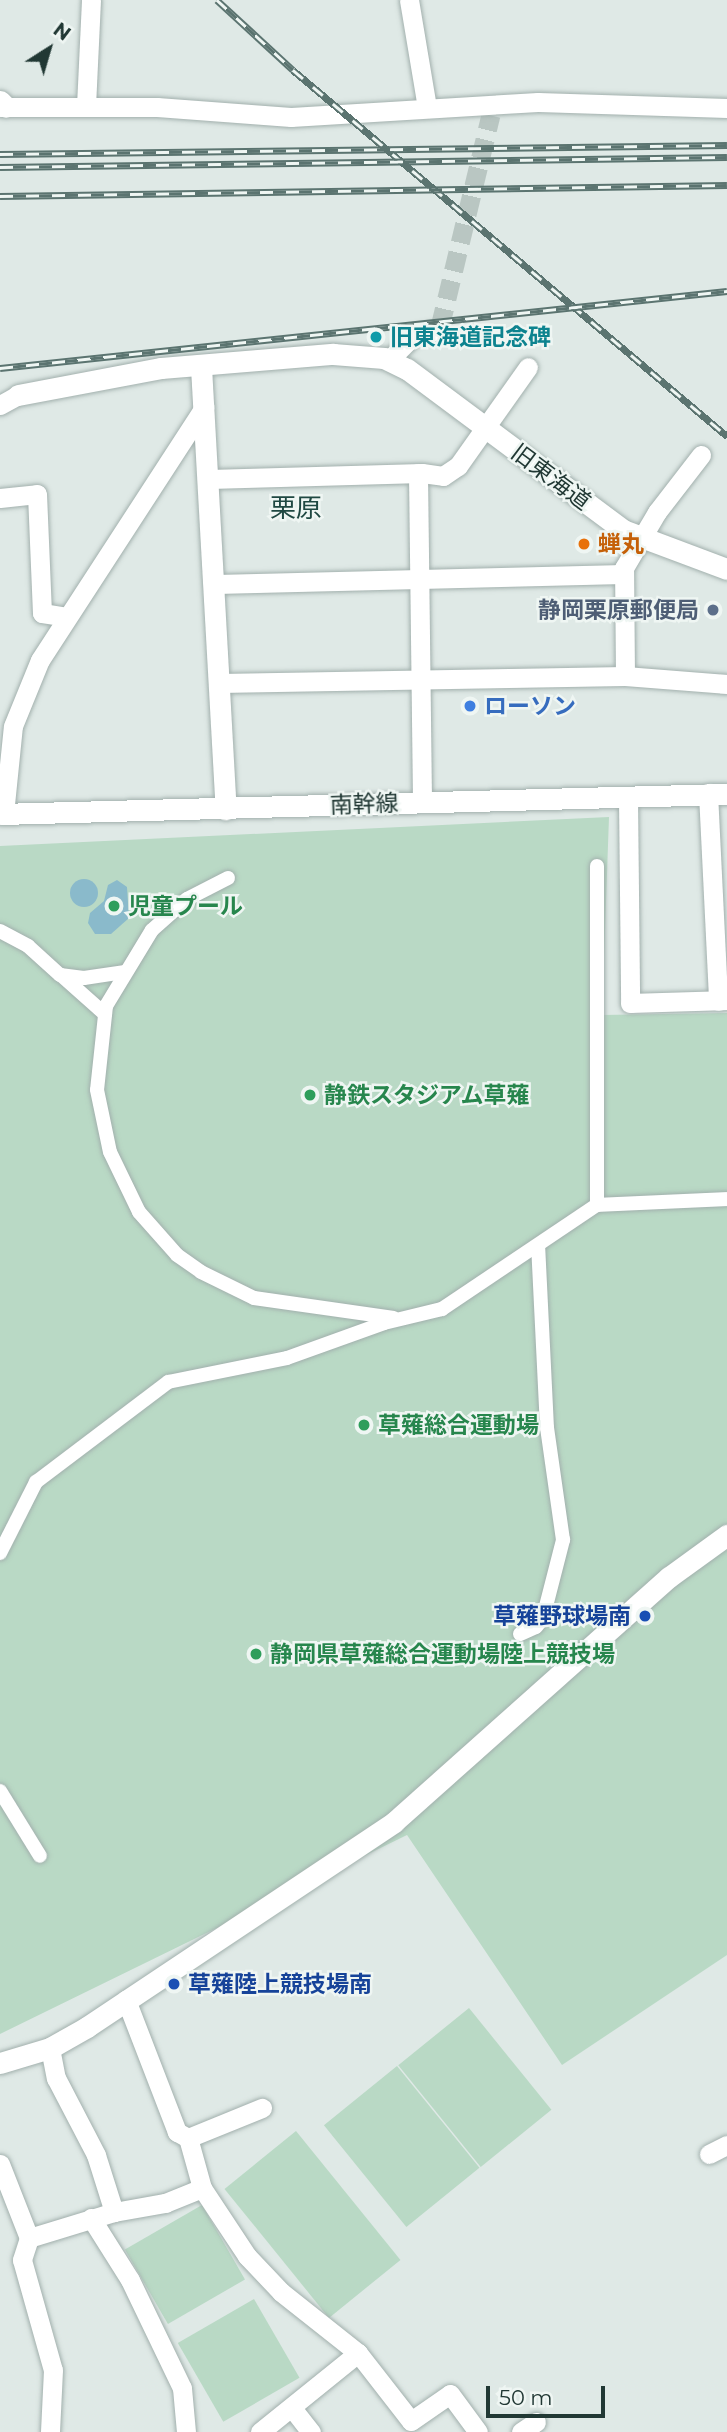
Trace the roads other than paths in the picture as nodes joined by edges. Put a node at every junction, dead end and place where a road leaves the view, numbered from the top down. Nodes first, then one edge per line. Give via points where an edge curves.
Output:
1 (91, 0) edge
2 (409, 0) edge
3 (590, 104) junction
4 (2, 105) edge
5 (86, 106) junction
6 (427, 108) junction
7 (727, 108) edge
8 (491, 115) dead end
9 (434, 331) tunnel mouth
10 (389, 360) junction
11 (201, 367) junction
12 (528, 367) dead end
13 (5, 399) edge
14 (204, 407) junction
15 (484, 427) junction
16 (701, 455) dead end
17 (418, 473) junction
18 (209, 480) junction
19 (0, 498) edge
20 (640, 538) junction
21 (727, 569) edge
22 (624, 574) junction
23 (420, 579) junction
24 (215, 584) junction
25 (67, 618) junction
26 (625, 676) junction
27 (420, 678) junction
28 (219, 683) junction
29 (727, 684) edge
30 (718, 793) edge
31 (628, 797) junction
32 (422, 802) junction
33 (226, 809) junction
34 (2, 814) edge
35 (597, 866) dead end
36 (228, 878) dead end
37 (0, 932) edge
38 (124, 972) junction
39 (60, 975) junction
40 (723, 1000) edge
41 (104, 1014) junction
42 (727, 1199) edge
43 (597, 1205) junction
44 (538, 1247) junction
45 (401, 1319) junction
46 (727, 1535) edge
47 (0, 1553) edge
48 (520, 1634) dead end
49 (0, 1791) edge
50 (40, 1856) dead end
51 (126, 2000) junction
52 (51, 2048) junction
53 (0, 2063) edge
54 (262, 2108) dead end
55 (188, 2137) junction
56 (0, 2164) edge
57 (202, 2188) junction
58 (114, 2212) junction
59 (92, 2218) junction
60 (29, 2238) junction
61 (358, 2353) junction
62 (292, 2408) junction
63 (50, 2432) edge
64 (186, 2432) edge
65 (260, 2432) edge
66 (311, 2432) edge
67 (478, 2432) edge

1 - 5 street
2 - 6 street
3 - 6 street
3 - 7 street
3 - 8 street via 589,115
4 - 5 street
5 - 6 street via 291,117
9 - 10 street via 414,335
10 - 11 street via 332,354
10 - 15 street, 旧東海道
11 - 13 street via 102,376
11 - 14 street
12 - 15 street
14 - 18 street
14 - 25 street
15 - 17 street via 452,473
15 - 20 street, 旧東海道 via 607,519
16 - 20 street
17 - 18 street
17 - 23 street
18 - 24 street
19 - 25 street via 37,494 42,613
20 - 21 street, 旧東海道
20 - 22 street
22 - 23 street
22 - 26 street
23 - 24 street
23 - 27 street
24 - 28 street
25 - 34 street via 40,660 13,726
26 - 27 street
26 - 29 street
27 - 28 street
27 - 32 street
28 - 33 street
30 - 31 street, 南幹線
30 - 40 street
31 - 32 street, 南幹線
31 - 40 street via 630,1003
32 - 33 street, 南幹線
33 - 34 street, 南幹線
35 - 43 street
36 - 38 street via 203,888 171,911
37 - 39 street via 28,946
38 - 39 street via 84,978
38 - 41 street
39 - 41 street
41 - 45 street via 97,1090 102,1120 124,1184 158,1236 201,1272 254,1298
42 - 43 street
43 - 44 street
44 - 45 street via 442,1309
44 - 48 street via 547,1428 563,1540 543,1618
45 - 47 street via 287,1358 168,1382 36,1482
46 - 51 street via 669,1577 394,1822
49 - 50 street
51 - 52 street
51 - 55 street via 177,2132
52 - 53 street
52 - 58 street via 56,2078 96,2155
54 - 55 street
55 - 57 street
56 - 60 street
57 - 58 street via 165,2203
57 - 61 street via 247,2256 281,2292
58 - 59 street
59 - 60 street
59 - 64 street via 130,2280 182,2388
60 - 63 street via 22,2260 53,2370
61 - 62 street
61 - 67 street via 411,2421 450,2394
62 - 65 street
62 - 66 street

